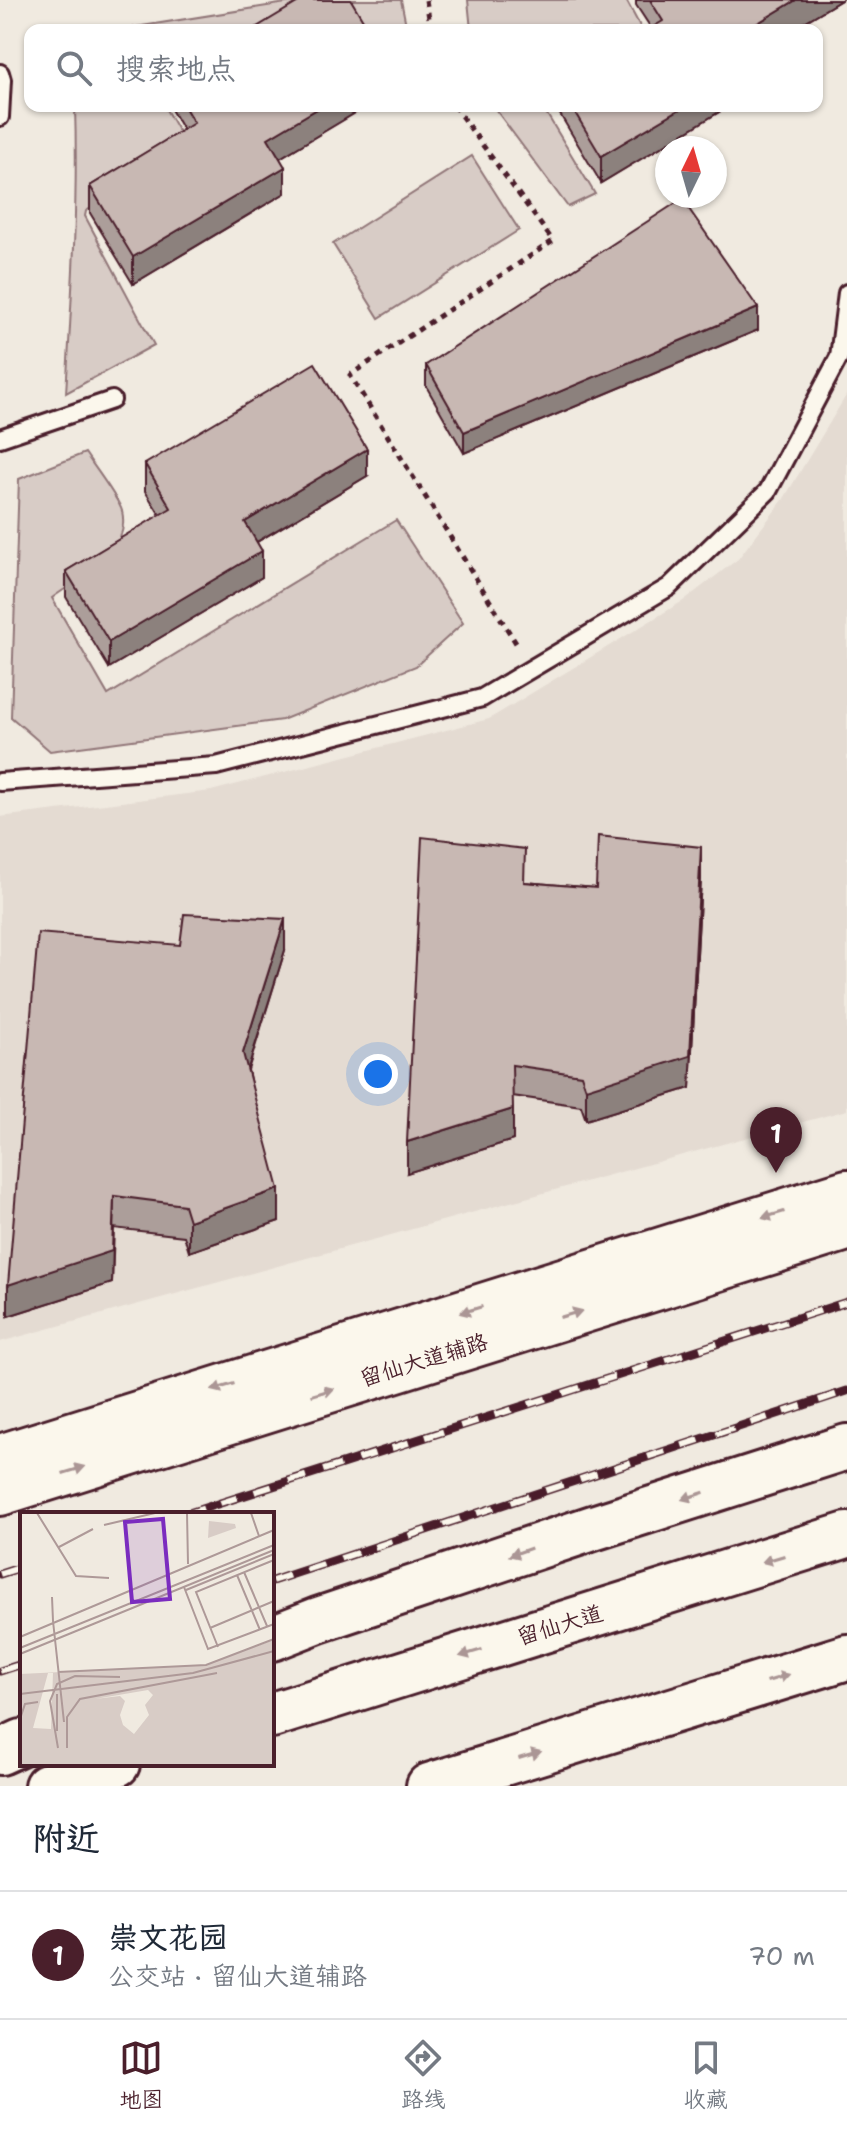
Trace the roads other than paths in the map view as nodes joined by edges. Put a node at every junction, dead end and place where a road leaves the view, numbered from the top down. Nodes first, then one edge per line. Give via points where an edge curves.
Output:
1 (0, 73) edge
2 (0, 117) edge
3 (847, 293) edge
4 (112, 400) dead end
5 (0, 438) edge
6 (0, 782) edge
7 (847, 1192) edge
8 (847, 1228) edge
9 (847, 1447) edge
10 (0, 1457) edge
11 (0, 1493) edge
12 (847, 1535) edge
13 (274, 1637) edge
14 (847, 1657) edge
15 (274, 1714) edge
16 (20, 1743) edge
17 (0, 1752) edge
18 (111, 1766) edge
19 (47, 1786) edge
20 (429, 1786) edge

1 - 2 lane
3 - 6 lane via 839,357 768,491 669,587 482,698 216,766
4 - 5 lane
7 -> 10 main road, 留仙大道辅路
11 -> 8 main road, 留仙大道辅路
9 -> 13 main road
12 -> 15 main road, 留仙大道
20 -> 14 main road
16 - 17 main road
18 - 19 main road

